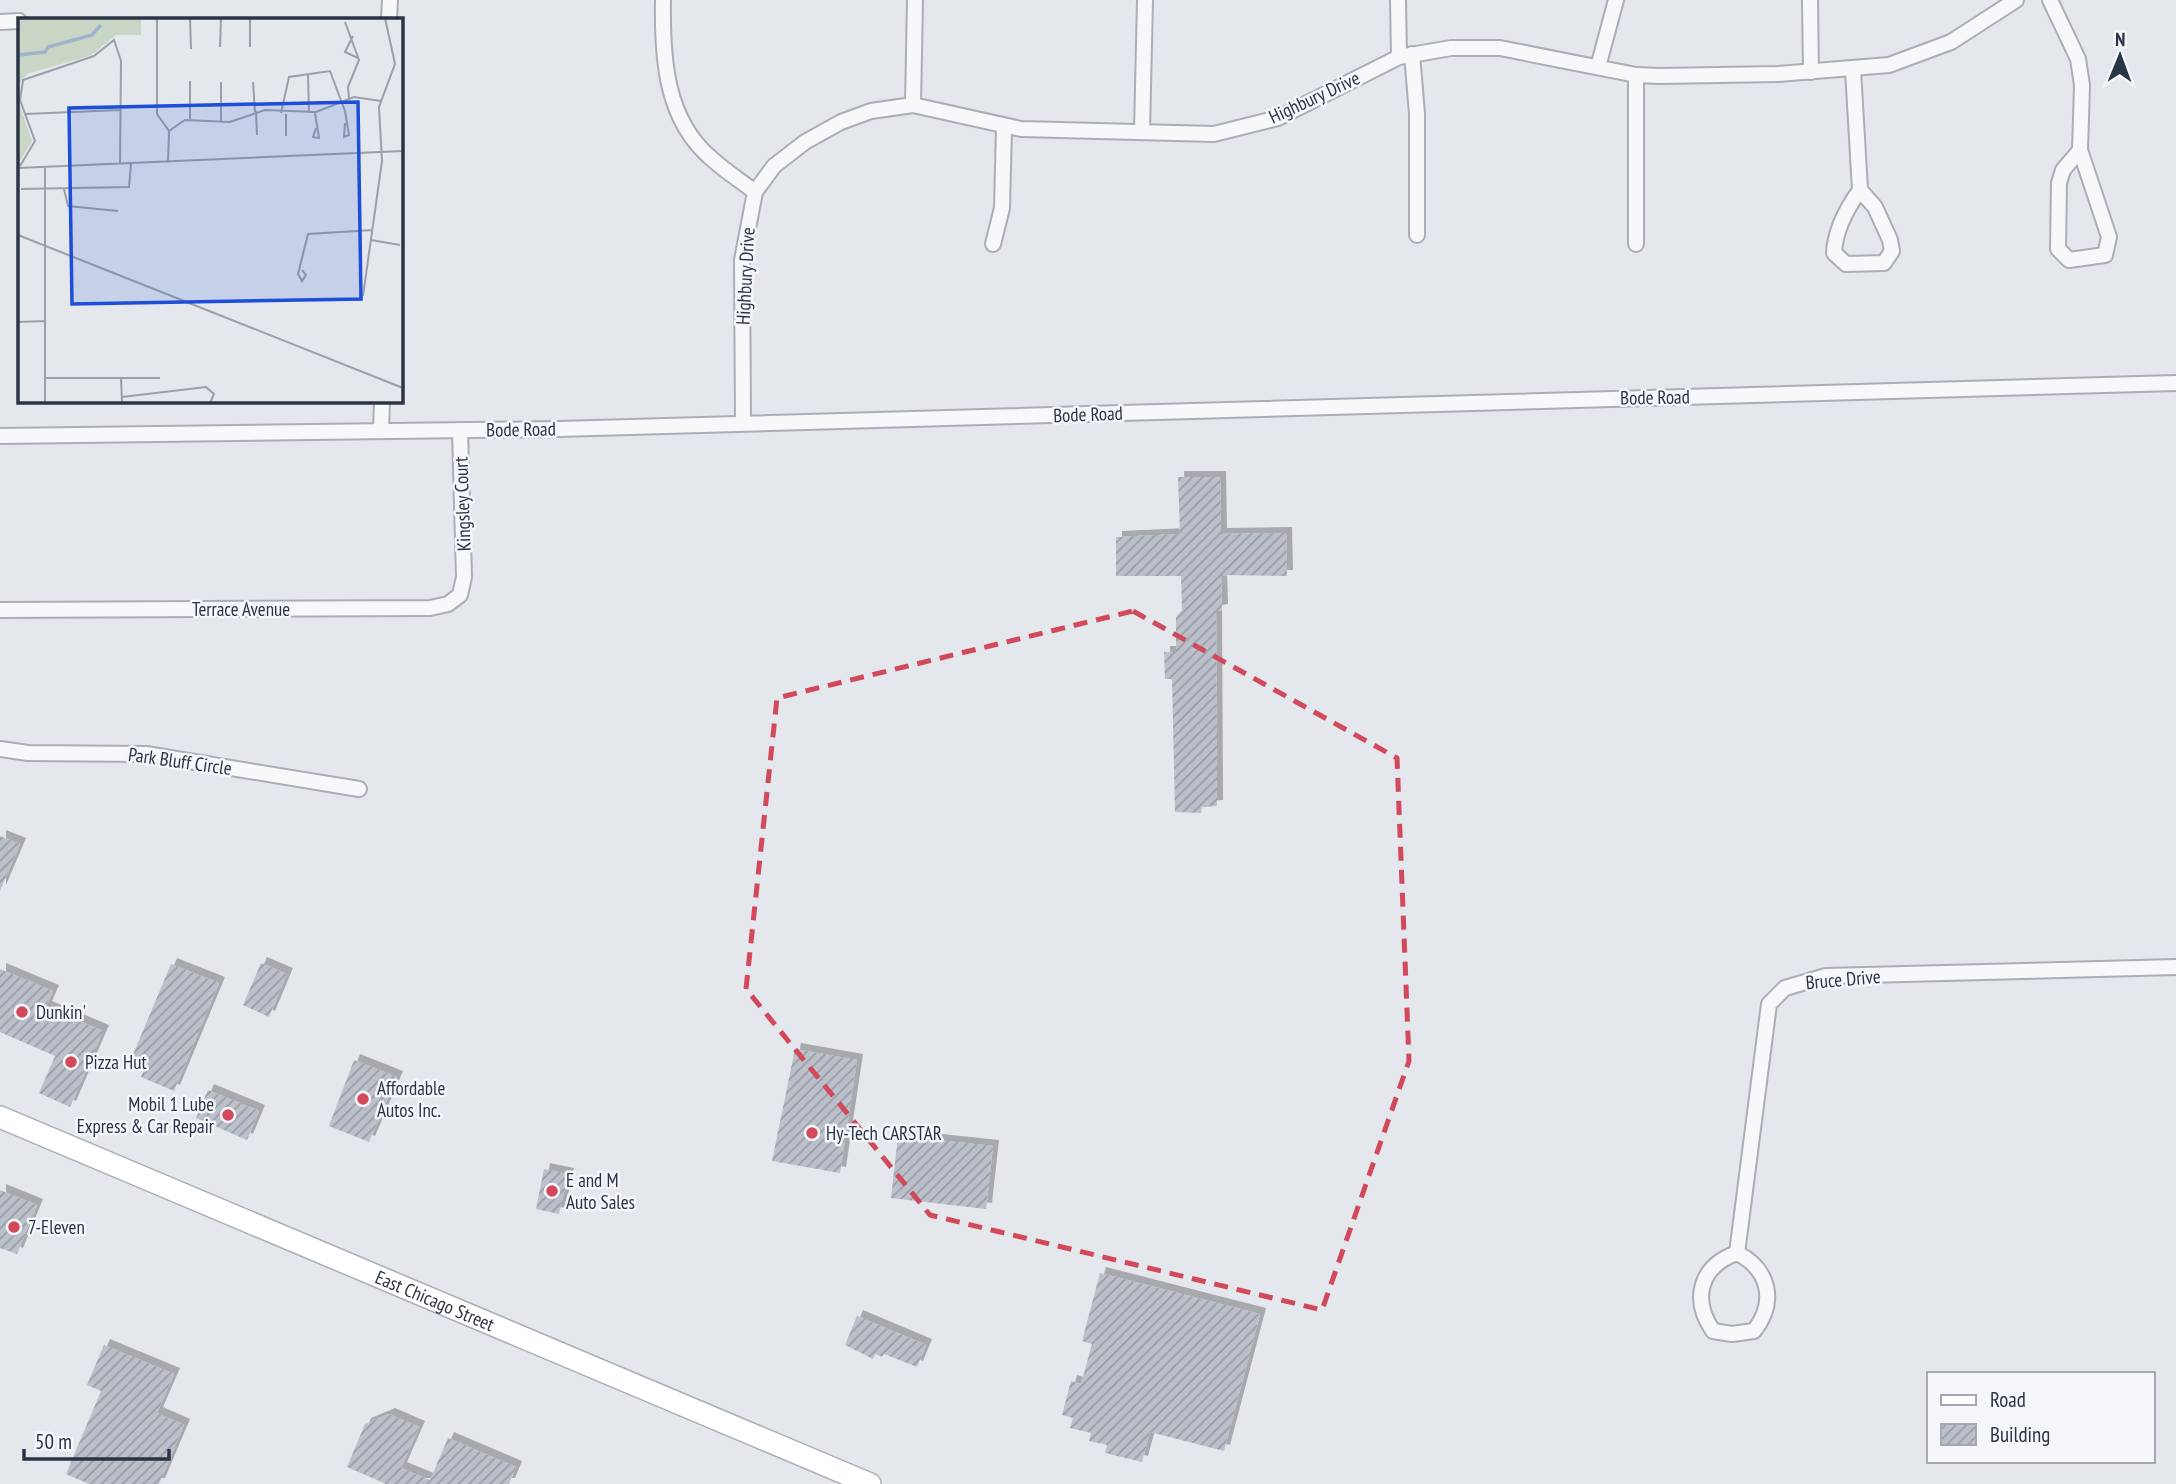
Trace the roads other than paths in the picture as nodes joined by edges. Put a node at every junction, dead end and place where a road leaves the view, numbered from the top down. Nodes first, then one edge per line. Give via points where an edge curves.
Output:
1 (390, 0) edge
2 (663, 0) edge
3 (915, 0) edge
4 (1145, 0) edge
5 (1398, 0) edge
6 (1616, 0) edge
7 (1810, 0) edge
8 (2016, 0) edge
9 (2050, 0) edge
10 (389, 18) edge
11 (0, 22) edge
12 (18, 22) edge
13 (1406, 55) junction
14 (1598, 68) junction
15 (1853, 70) junction
16 (1811, 72) junction
17 (1636, 75) junction
18 (913, 105) junction
19 (1004, 128) junction
20 (1142, 132) junction
21 (2080, 150) junction
22 (1860, 190) junction
23 (755, 192) junction
24 (1417, 235) dead end
25 (993, 244) dead end
26 (1636, 244) dead end
27 (2176, 383) edge
28 (382, 402) edge
29 (743, 423) junction
30 (381, 430) junction
31 (460, 430) junction
32 (0, 436) edge
33 (464, 577) joint
34 (0, 610) edge
35 (0, 749) edge
36 (359, 789) dead end
37 (2176, 967) edge
38 (0, 1117) edge
39 (1737, 1253) junction
40 (870, 1484) edge

1 - 10 street
2 - 23 street via 663,62 686,131 710,158
3 - 18 street
4 - 20 street
5 - 13 street
6 - 14 street
7 - 16 street
8 - 15 street, Highbury Drive via 1951,42 1920,56
9 - 21 street via 2077,60 2082,85
11 - 12 street
13 - 14 street, Highbury Drive via 1451,48 1500,48
13 - 20 street, Highbury Drive via 1278,118 1214,134
13 - 24 street via 1417,114
14 - 17 street, Highbury Drive
15 - 16 street, Highbury Drive
15 - 22 street
16 - 17 street, Highbury Drive
17 - 26 street
18 - 19 street, Highbury Drive
18 - 23 street, Highbury Drive via 871,111 829,128 774,166
19 - 20 street, Highbury Drive
19 - 25 street via 1002,208
21 - 21 street via 2063,170 2059,183 2058,249 2069,260 2097,259 2105,256 2109,246 2093,180
22 - 22 street via 1850,205 1834,253 1846,264 1884,263 1892,251 1890,240 1875,207
23 - 29 street, Highbury Drive via 742,260
27 - 29 street, Bode Road
28 - 30 street
29 - 31 street, Bode Road
30 - 31 street, Bode Road
30 - 32 street, Bode Road
31 - 33 street, Kingsley Court
33 - 34 street, Terrace Avenue via 457,599 429,608
35 - 36 street, Park Bluff Circle via 145,754
37 - 39 street, Bruce Drive via 1826,976 1785,988 1769,1004
38 - 40 main road, East Chicago Street
39 - 39 street via 1753,1261 1768,1293 1766,1316 1754,1331 1713,1331 1703,1317 1703,1280 1720,1259

